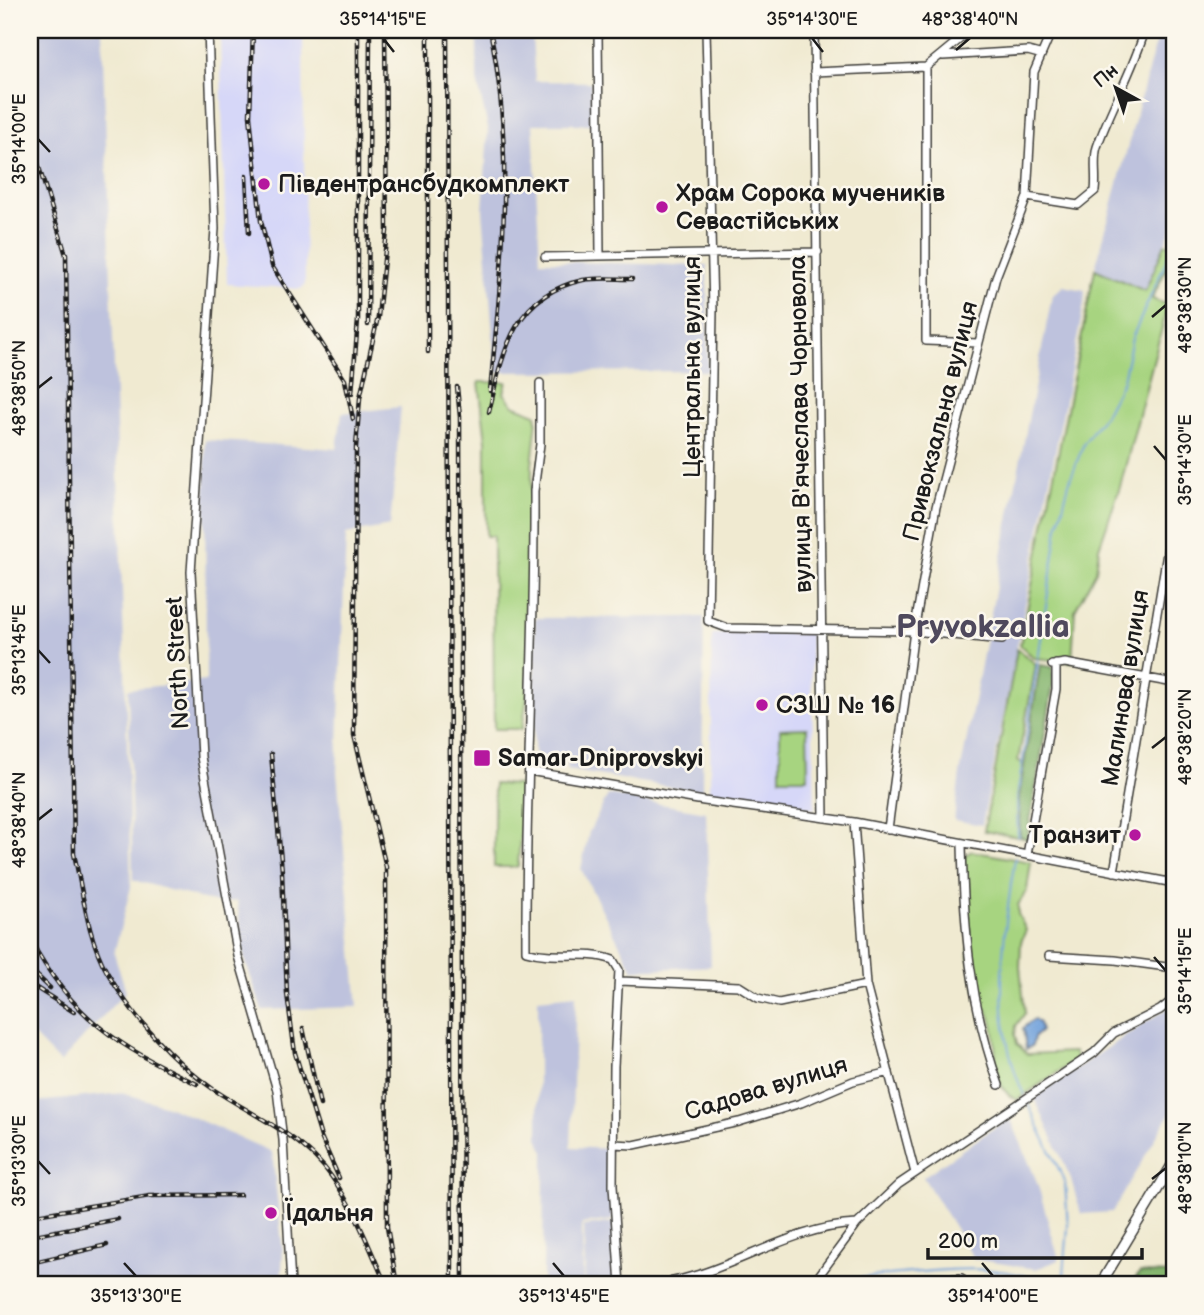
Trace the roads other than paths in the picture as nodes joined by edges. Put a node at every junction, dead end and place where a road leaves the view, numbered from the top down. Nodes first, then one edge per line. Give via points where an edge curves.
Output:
1 (208, 30) edge
2 (598, 30) edge
3 (706, 30) edge
4 (814, 30) edge
5 (971, 30) edge
6 (1052, 30) edge
7 (1145, 30) edge
8 (1040, 54) junction
9 (943, 56) junction
10 (926, 67) junction
11 (814, 72) junction
12 (1027, 197) junction
13 (818, 252) junction
14 (712, 253) junction
15 (600, 256) junction
16 (545, 257) dead end
17 (978, 343) junction
18 (540, 383) dead end
19 (1174, 511) edge
20 (822, 627) junction
21 (914, 631) junction
22 (1002, 640) dead end
23 (1145, 679) junction
24 (1174, 683) edge
25 (529, 771) junction
26 (824, 818) junction
27 (854, 822) junction
28 (888, 830) junction
29 (962, 845) junction
30 (1029, 855) junction
31 (1114, 872) junction
32 (1174, 883) edge
33 (1049, 956) dead end
34 (1174, 968) edge
35 (620, 981) junction
36 (866, 985) junction
37 (1174, 999) edge
38 (889, 1072) junction
39 (999, 1085) dead end
40 (613, 1144) junction
41 (1174, 1162) edge
42 (915, 1173) junction
43 (857, 1224) junction
44 (291, 1285) edge
45 (620, 1285) edge
46 (641, 1285) edge
47 (812, 1285) edge
48 (865, 1285) edge
49 (962, 1285) edge
50 (1100, 1285) edge

1 - 44 street, North Street via 215,229 191,572 201,757 237,956 277,1090
2 - 15 street
3 - 14 street, Центральна вулиця
4 - 11 street, вулиця В'ячеслава Чорновола
5 - 9 street
6 - 8 street, Привокзальна вулиця
7 - 12 street via 1096,151 1096,191 1078,205
8 - 9 street
8 - 12 street, Привокзальна вулиця via 1034,72
9 - 10 street
10 - 11 street
10 - 17 street via 926,341
11 - 13 street, вулиця В'ячеслава Чорновола
12 - 17 street, Привокзальна вулиця via 996,277
13 - 14 street
13 - 20 street, вулиця В'ячеслава Чорновола
14 - 15 street
14 - 20 street, Центральна вулиця via 708,621 727,628
15 - 16 street
17 - 21 street, Привокзальна вулиця via 936,507
18 - 25 street
19 - 23 street, Малинова вулиця
20 - 21 street
20 - 26 street, вулиця В'ячеслава Чорновола
21 - 22 street
21 - 28 street, Привокзальна вулиця
23 - 24 street
23 - 30 street via 1054,664 1056,689
23 - 31 street, Малинова вулиця
25 - 26 street
25 - 35 street via 526,951 597,954 613,960
26 - 27 street
27 - 28 street
27 - 36 street
28 - 29 street
29 - 30 street
29 - 39 street via 968,968
30 - 31 street
31 - 32 street
33 - 34 street
35 - 36 street via 739,986 758,998 779,1003
35 - 40 street
36 - 38 street
37 - 42 street via 1114,1033 1094,1053 1033,1096
38 - 40 street, Садова вулиця via 738,1122 634,1145
38 - 42 street
40 - 45 street
41 - 50 main road
42 - 43 street
43 - 46 street via 823,1227 781,1240 719,1269
43 - 47 street
48 - 49 street via 961,1278

